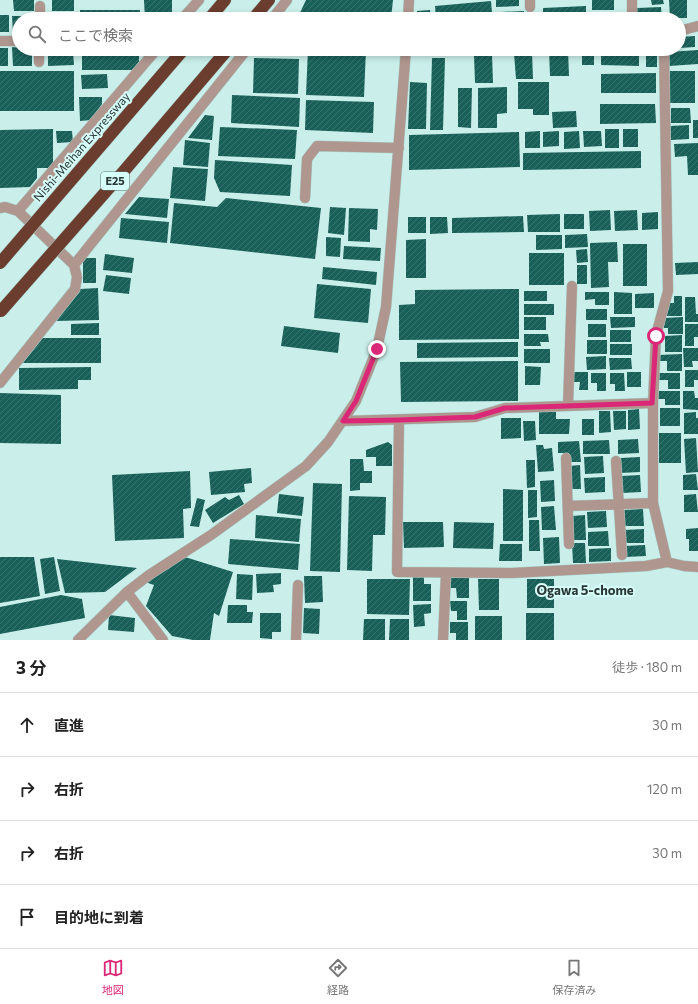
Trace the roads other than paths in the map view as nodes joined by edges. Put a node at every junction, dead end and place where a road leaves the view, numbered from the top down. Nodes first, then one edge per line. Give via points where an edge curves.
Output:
1 (199, 0) edge
2 (225, 0) edge
3 (269, 0) edge
4 (287, 0) edge
5 (409, 0) edge
6 (632, 0) edge
7 (40, 6) dead end
8 (40, 12) edge
9 (188, 12) edge
10 (215, 12) edge
11 (259, 12) edge
12 (278, 12) edge
13 (408, 12) edge
14 (632, 12) edge
15 (698, 26) edge
16 (686, 29) edge
17 (0, 41) edge
18 (12, 41) edge
19 (39, 56) edge
20 (151, 56) edge
21 (178, 56) edge
22 (222, 56) edge
23 (241, 56) edge
24 (406, 56) edge
25 (664, 56) edge
26 (39, 62) dead end
27 (399, 148) junction
28 (305, 198) dead end
29 (0, 208) edge
30 (18, 211) junction
31 (0, 263) edge
32 (74, 265) junction
33 (572, 286) dead end
34 (0, 311) edge
35 (0, 383) edge
36 (652, 403) junction
37 (568, 406) junction
38 (399, 420) junction
39 (343, 421) junction
40 (566, 458) dead end
41 (616, 461) dead end
42 (653, 503) junction
43 (619, 504) junction
44 (568, 506) junction
45 (569, 544) dead end
46 (622, 555) dead end
47 (667, 562) junction
48 (698, 567) edge
49 (446, 573) junction
50 (298, 585) dead end
51 (127, 592) junction
52 (78, 640) edge
53 (163, 640) edge
54 (296, 640) edge
55 (443, 640) edge

1 - 9 street
2 - 10 highway
3 - 11 highway
4 - 12 street
5 - 13 street
6 - 14 street
7 - 8 street
15 - 16 street
17 - 18 street
19 - 26 street
20 - 30 street
21 - 31 highway, Nishi-Meihan Expressway / E25, bridge
22 - 34 highway, E25, bridge
23 - 32 street
24 - 27 street
25 - 36 street via 668,291 656,336
27 - 28 street via 317,146 307,159
27 - 39 street via 386,308 377,349 356,401
29 - 30 street
30 - 32 street
32 - 35 street via 78,277 75,289
33 - 37 street
36 - 37 street
36 - 42 street
37 - 38 street via 505,408 475,417
38 - 39 street
38 - 49 street via 397,572
39 - 51 street via 306,466
40 - 44 street
41 - 43 street
42 - 43 street
42 - 47 street
43 - 44 street
43 - 46 street
44 - 45 street
47 - 48 street
47 - 49 street via 646,566 512,573
49 - 55 street
50 - 54 street
51 - 52 street
51 - 53 street

